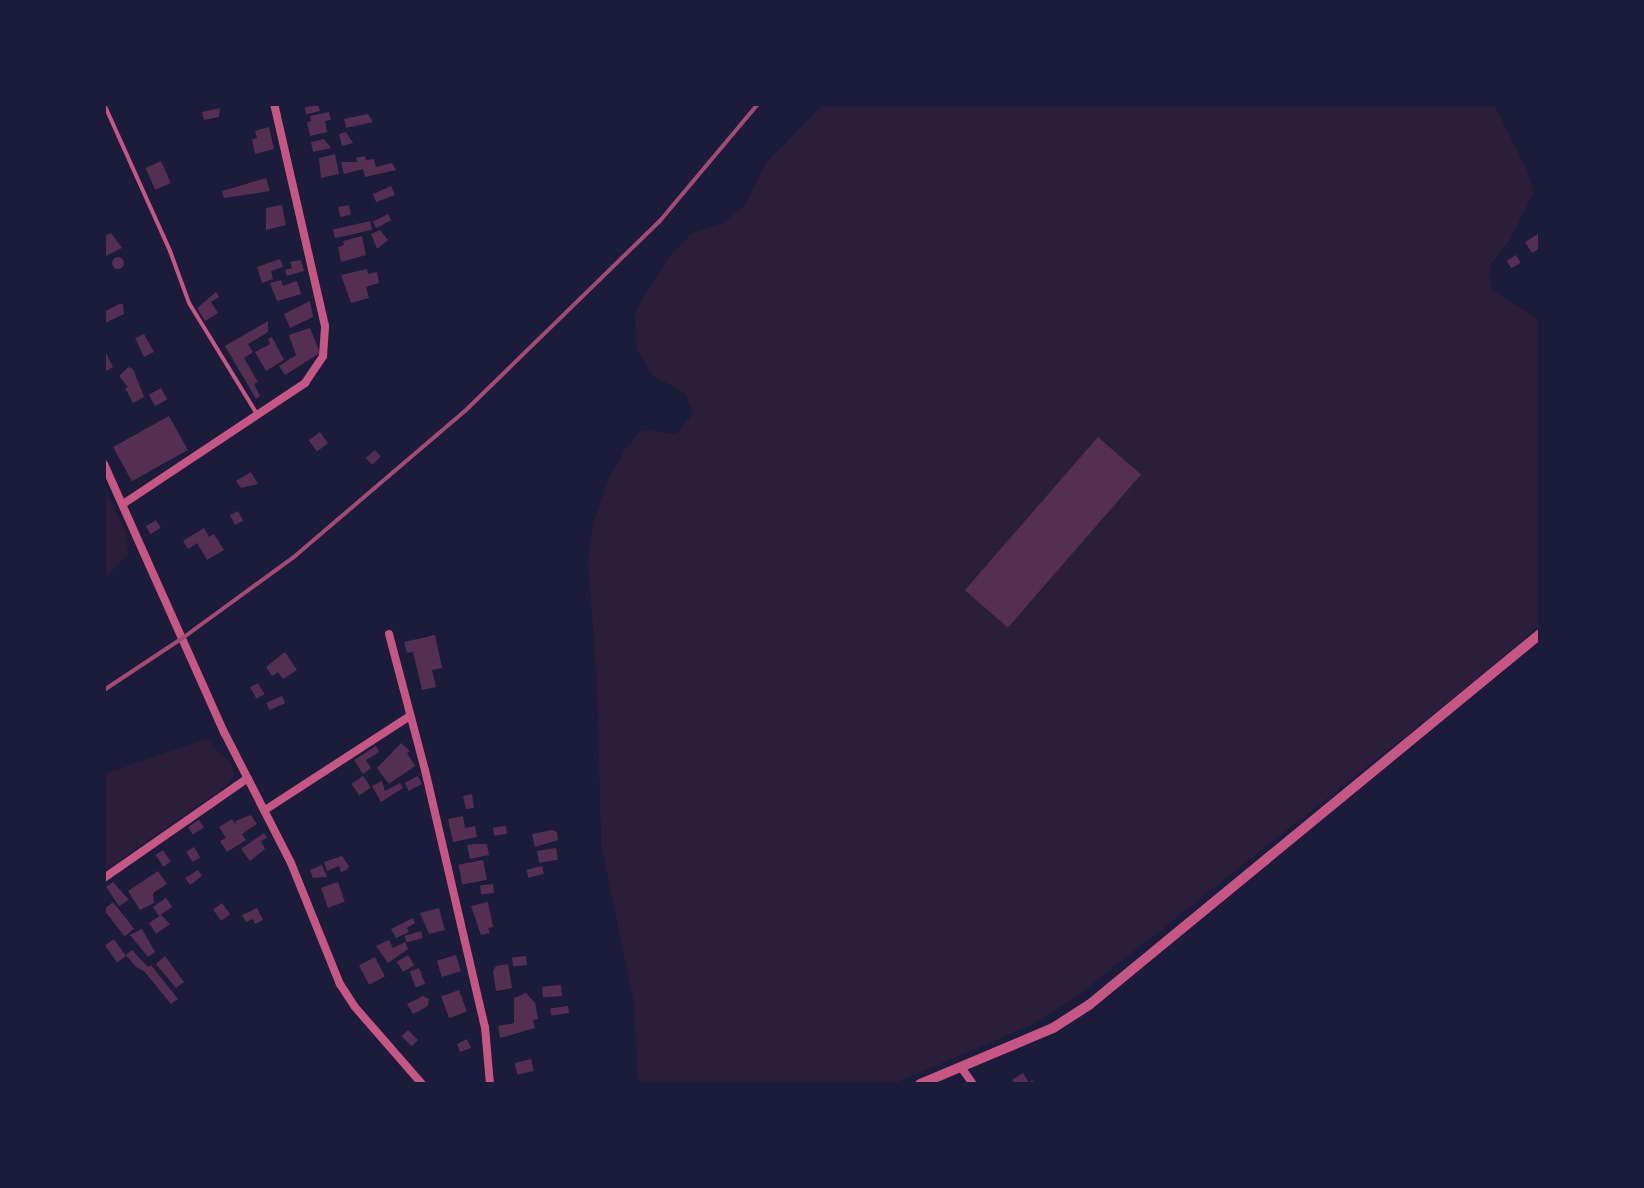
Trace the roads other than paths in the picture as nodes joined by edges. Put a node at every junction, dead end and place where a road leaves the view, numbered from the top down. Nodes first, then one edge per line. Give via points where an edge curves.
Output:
1 (104, 104) edge
2 (274, 104) edge
3 (258, 416) junction
4 (104, 464) edge
5 (123, 504) junction
6 (389, 634) dead end
7 (1540, 634) edge
8 (410, 716) junction
9 (248, 778) junction
10 (265, 810) junction
11 (104, 878) edge
12 (961, 1067) junction
13 (409, 1070) junction
14 (412, 1084) edge
15 (422, 1084) edge
16 (490, 1084) edge
17 (920, 1084) edge
18 (973, 1084) edge

1 - 3 lane via 194,314
2 - 3 street via 325,326 323,356 305,383
3 - 5 street
4 - 5 street
5 - 9 street
6 - 8 street
7 - 12 street via 1089,1005 1053,1028
8 - 10 street
8 - 16 street via 485,1027
9 - 10 street
9 - 11 street
10 - 13 street via 340,984
12 - 17 street
12 - 18 street
13 - 14 lane
13 - 15 street

